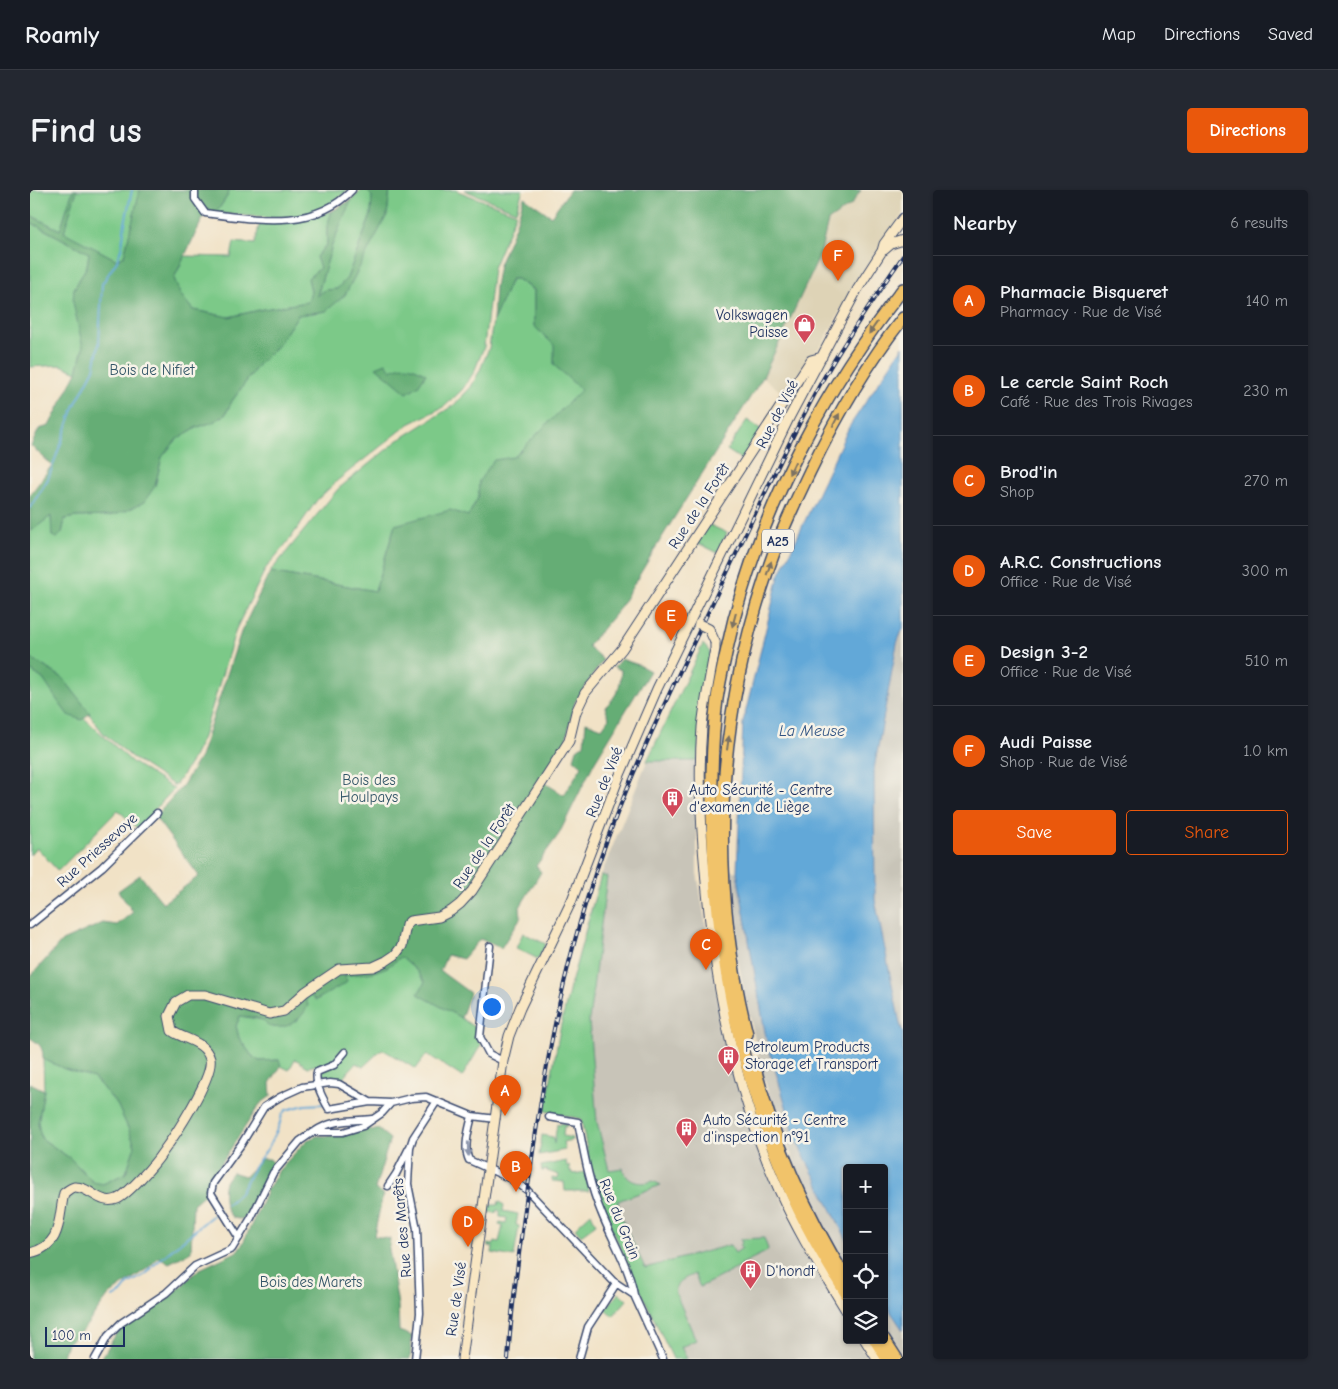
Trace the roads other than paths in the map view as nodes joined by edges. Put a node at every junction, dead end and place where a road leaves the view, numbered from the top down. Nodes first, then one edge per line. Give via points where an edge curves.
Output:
1 (195, 190) edge
2 (352, 190) edge
3 (901, 222) edge
4 (903, 239) edge
5 (882, 251) junction
6 (903, 290) edge
7 (903, 318) edge
8 (822, 357) junction
9 (695, 623) junction
10 (157, 813) dead end
11 (32, 922) edge
12 (490, 946) dead end
13 (345, 1052) dead end
14 (503, 1061) junction
15 (318, 1084) junction
16 (437, 1101) junction
17 (370, 1102) junction
18 (391, 1103) junction
19 (472, 1116) junction
20 (549, 1117) dead end
21 (373, 1119) junction
22 (496, 1119) junction
23 (313, 1132) junction
24 (410, 1147) junction
25 (489, 1170) junction
26 (388, 1186) dead end
27 (239, 1238) junction
28 (30, 1253) edge
29 (843, 1273) edge
30 (616, 1284) junction
31 (843, 1288) edge
32 (634, 1295) junction
33 (843, 1305) edge
34 (868, 1344) edge
35 (878, 1344) edge
36 (887, 1344) edge
37 (95, 1359) edge
38 (415, 1359) edge
39 (462, 1359) edge
40 (579, 1359) edge
41 (663, 1359) edge
42 (877, 1359) edge
43 (888, 1359) edge
44 (897, 1359) edge

1 - 2 street via 195,199 205,213 269,220 318,213 331,208
3 - 4 main road, Rue de Visé via 898,234
3 - 5 main road, Rue de Visé
4 - 5 main road, Rue de Visé
5 - 8 main road, Rue de Visé via 857,290
6 -> 31 highway, A25 via 861,345 823,406 760,539 728,645 717,698 712,755 714,856 721,937 731,999 750,1080 786,1183
29 -> 7 highway, A25 via 794,1179 758,1078 728,935 722,865 723,791 741,666 776,546 838,417
8 - 9 main road, Rue de Visé via 789,418
8 - 28 main road, Rue de la Forêt via 811,360 622,649 585,693 576,712 569,741 472,891 460,904 439,917 410,921 406,925 402,946 395,955 373,967 339,969 284,1011 269,1014 205,995 188,995 176,1002 169,1016 172,1031 203,1047 210,1061 210,1072 204,1086 162,1154 131,1187 111,1201 80,1188 70,1189 64,1193 61,1223 55,1236 38,1251
9 - 14 main road, Rue de Visé via 665,674 619,777 572,900 508,1036
9 - 33 main road, bridge via 709,630 715,642 702,728 700,792 717,978 736,1065 768,1163 803,1240
10 - 11 street, Rue Priessevoye via 102,867
12 - 14 street via 480,1037 489,1054
13 - 15 street via 334,1065 317,1072
14 - 22 main road, Rue de Visé
15 - 17 street via 339,1084
15 - 17 street via 330,1109
15 - 27 street via 302,1087 264,1107 213,1183 212,1193
16 - 18 street via 420,1097
16 - 19 street
16 - 24 street, Rue des Marêts
17 - 18 street
18 - 21 street
19 - 22 street
19 -> 25 street via 467,1157
20 - 32 street, Rue du Grain via 578,1122 589,1178 631,1280
21 - 23 street via 337,1122
21 - 23 street via 343,1132
22 - 25 main road, Rue de Visé
23 - 27 street via 300,1141 273,1173
24 - 26 street
24 - 38 street, Rue des Marêts via 408,1184 417,1229 420,1313
25 - 30 street via 512,1179 527,1190
25 - 39 main road, Rue de Visé
27 - 37 street via 232,1248 195,1266 154,1302 121,1323 108,1336
30 - 32 street
30 - 40 street via 588,1327
32 - 41 street
34 - 42 main road
35 - 43 highway
36 - 44 highway

